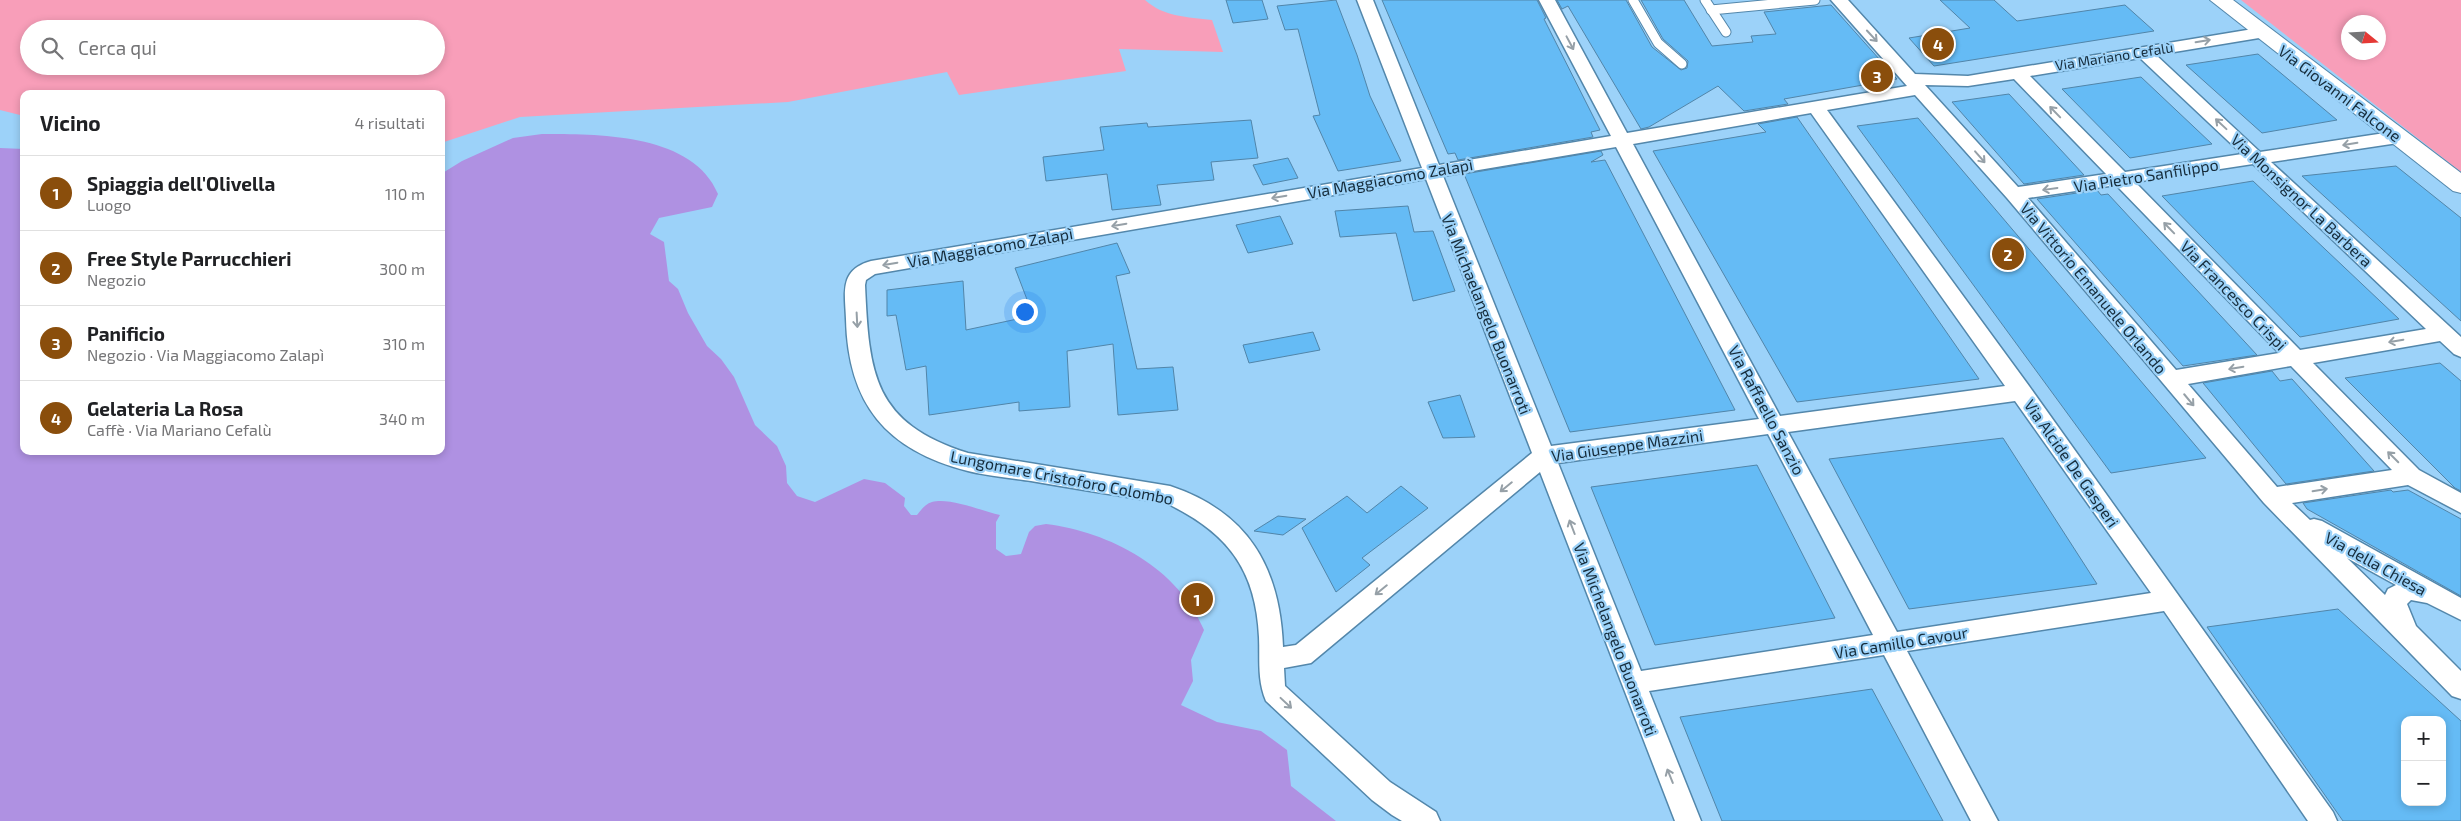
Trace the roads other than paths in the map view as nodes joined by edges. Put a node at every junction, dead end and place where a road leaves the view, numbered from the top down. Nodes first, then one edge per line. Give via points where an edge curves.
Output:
1 (1547, 0) edge
2 (1633, 0) edge
3 (1705, 0) edge
4 (1815, 0) edge
5 (1839, 0) edge
6 (2220, 0) edge
7 (1364, 1) edge
8 (1711, 10) junction
9 (1726, 32) dead end
10 (2259, 32) junction
11 (2142, 51) junction
12 (1682, 64) dead end
13 (2017, 72) junction
14 (1968, 81) junction
15 (1921, 89) junction
16 (1816, 108) junction
17 (2398, 136) junction
18 (1621, 140) junction
19 (2257, 158) junction
20 (1431, 171) junction
21 (2121, 179) junction
22 (2461, 185) edge
23 (2014, 194) junction
24 (860, 273) joint
25 (2444, 333) junction
26 (2461, 349) edge
27 (2295, 358) junction
28 (2171, 379) junction
29 (2022, 392) junction
30 (1775, 426) junction
31 (1544, 456) junction
32 (2411, 476) junction
33 (2272, 497) junction
34 (2461, 504) edge
35 (2292, 515) junction
36 (2170, 600) junction
37 (2452, 606) edge
38 (2411, 635) junction
39 (1891, 643) junction
40 (1271, 660) junction
41 (1633, 683) junction
42 (2461, 688) edge
43 (1427, 821) edge
44 (1688, 821) edge
45 (1985, 821) edge
46 (2324, 821) edge

1 -> 18 street, Via Raffaello Sanzio
2 - 12 lane via 1658,43
3 - 8 lane
4 - 8 lane
5 -> 15 street, Via Vittorio Emanuele Orlando
6 - 10 street, Via Giovanni Falcone
7 - 20 street
8 - 9 lane
11 -> 10 street, Via Mariano Cefalù
10 - 17 street, Via Giovanni Falcone
11 - 13 street, Via Mariano Cefalù
19 -> 11 street, Via Monsignor La Barbera
13 - 14 street, Via Mariano Cefalù
21 -> 13 street, Via Francesco Crispi
14 - 15 street, Via Mariano Cefalù
14 - 15 street, Via Mariano Cefalù
15 - 16 street, Via Maggiacomo Zalapì
15 -> 23 street, Via Vittorio Emanuele Orlando
16 - 18 street, Via Maggiacomo Zalapì
16 - 29 street, Via Alcide De Gasperi
17 -> 19 street, Via Pietro Sanfilippo
17 - 22 street, Via Giovanni Falcone
18 - 20 street, Via Maggiacomo Zalapì
18 - 30 street, Via Raffaello Sanzio
19 - 21 street, Via Pietro Sanfilippo
19 - 25 street, Via Monsignor La Barbera
20 -> 24 street, Via Maggiacomo Zalapì via 874,267
20 - 31 street, Via Michaelangelo Buonarroti
21 -> 23 street, Via Pietro Sanfilippo
27 -> 21 street, Via Francesco Crispi
23 - 28 street, Via Vittorio Emanuele Orlando
24 -> 40 street, Lungomare Cristoforo Colombo via 855,285 859,355 876,402 898,431 938,453 968,462 1170,495 1211,516 1252,560 1263,585
25 - 26 street, Via Monsignor La Barbera
25 -> 27 street
27 -> 28 street
32 -> 27 street, Via Francesco Crispi
28 -> 33 street, Via Vittorio Emanuele Orlando
29 - 30 street, Via Giuseppe Mazzini
29 - 36 street, Via Alcide De Gasperi
30 - 31 street, Via Giuseppe Mazzini
30 - 39 street, Via Raffaello Sanzio
31 -> 40 street, Via Giuseppe Mazzini via 1302,655
41 -> 31 street, Via Michelangelo Buonarroti
33 -> 32 street
32 - 34 street, Via Francesco Crispi
33 - 35 street, Via Vittorio Emanuele Orlando
35 - 37 street, Via della Chiesa
35 - 38 street, Via Vittorio Emanuele Orlando
36 - 39 street, Via Camillo Cavour
36 - 46 street, Via Alcide De Gasperi
37 - 38 street via 2420,591 2402,592 2396,596 2396,610
38 - 42 street
39 - 41 street, Via Camillo Cavour
39 - 45 street, Via Raffaello Sanzio
40 -> 43 street, Lungomare Cristoforo Colombo via 1275,693 1381,791
44 -> 41 street, Via Michelangelo Buonarroti

